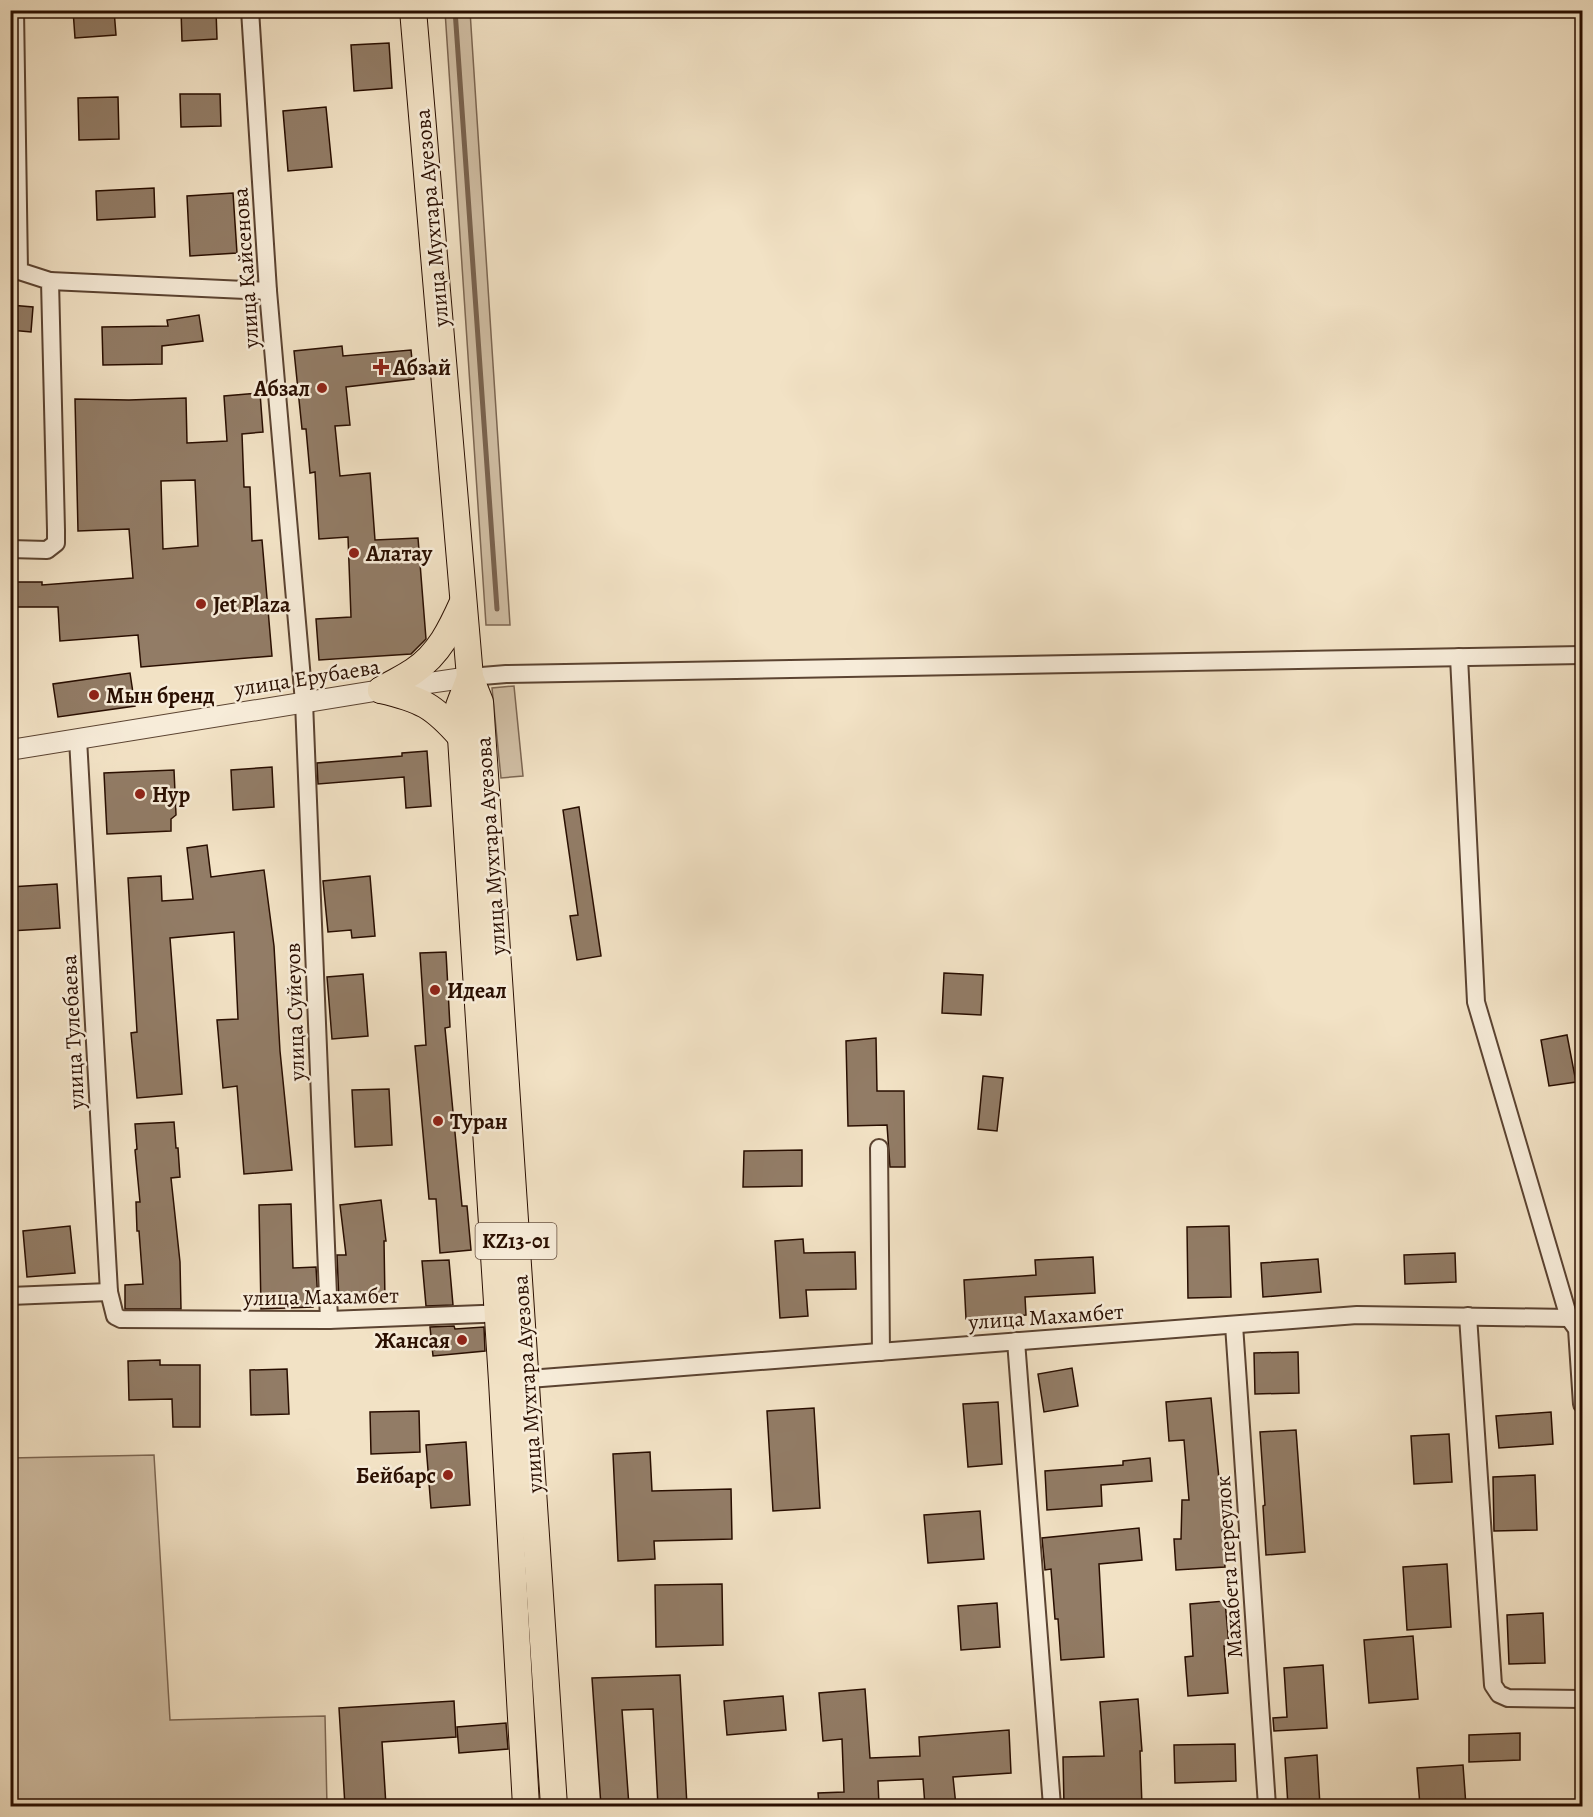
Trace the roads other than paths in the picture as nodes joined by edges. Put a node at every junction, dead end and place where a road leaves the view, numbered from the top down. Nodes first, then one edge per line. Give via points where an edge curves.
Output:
1 (15, 10) edge
2 (250, 10) edge
3 (413, 10) edge
4 (15, 271) edge
5 (50, 281) junction
6 (268, 291) junction
7 (10, 549) edge
8 (464, 599) junction
9 (1582, 655) edge
10 (1459, 657) junction
11 (470, 677) junction
12 (381, 690) junction
13 (304, 702) junction
14 (461, 737) junction
15 (78, 739) junction
16 (10, 750) edge
17 (879, 1148) dead end
18 (109, 1292) junction
19 (10, 1296) edge
20 (522, 1313) junction
21 (497, 1314) junction
22 (1468, 1316) junction
23 (121, 1318) joint
24 (1569, 1318) junction
25 (329, 1320) junction
26 (1234, 1325) junction
27 (1016, 1341) junction
28 (881, 1352) junction
29 (528, 1380) junction
30 (502, 1381) junction
31 (1582, 1404) edge
32 (1582, 1700) edge
33 (526, 1806) edge
34 (554, 1806) edge
35 (1052, 1806) edge
36 (1267, 1806) edge

1 - 4 street
2 - 6 street, улица Кайсенова
3 - 8 main road, улица Мухтара Ауезова / KZ13-01
4 - 5 street
5 - 6 street
5 - 7 street via 56,543 47,550
6 - 13 street, улица Кайсенова
8 - 11 main road, улица Мухтара Ауезова / KZ13-01
8 - 12 main road via 441,645 414,671
9 - 10 street
10 - 11 street
10 - 24 street via 1476,1002
11 - 12 street, улица Ерубаева
11 - 14 main road, улица Мухтара Ауезова / KZ13-01 via 459,706
11 - 20 main road, улица Мухтара Ауезова / KZ13-01 via 480,702
12 - 13 street, улица Ерубаева
12 - 14 main road via 410,696 428,705
13 - 15 street, улица Ерубаева
13 - 25 street, улица Суйеуов
14 - 21 main road, улица Мухтара Ауезова / KZ13-01
15 - 16 street, улица Ерубаева
15 - 18 street, улица Тулебаева
17 - 28 street
18 - 19 street
18 - 23 street, улица Тулебаева via 115,1316
20 - 21 street, улица Махамбет
20 - 29 main road, улица Мухтара Ауезова / KZ13-01
21 - 25 street, улица Махамбет
21 - 30 main road, улица Мухтара Ауезова / KZ13-01
22 - 24 street, улица Махамбет
22 - 26 street, улица Махамбет via 1357,1315
22 - 32 street via 1493,1685 1498,1694 1508,1698
23 - 25 street, улица Махамбет
24 - 31 street via 1577,1329
26 - 27 street, улица Махамбет
26 - 36 street, Махабета переулок
27 - 28 street, улица Махамбет
27 - 35 street
28 - 29 street, улица Махамбет
29 - 30 street, улица Махамбет
29 - 34 main road, улица Мухтара Ауезова / KZ13-01
30 - 33 main road, улица Мухтара Ауезова / KZ13-01

